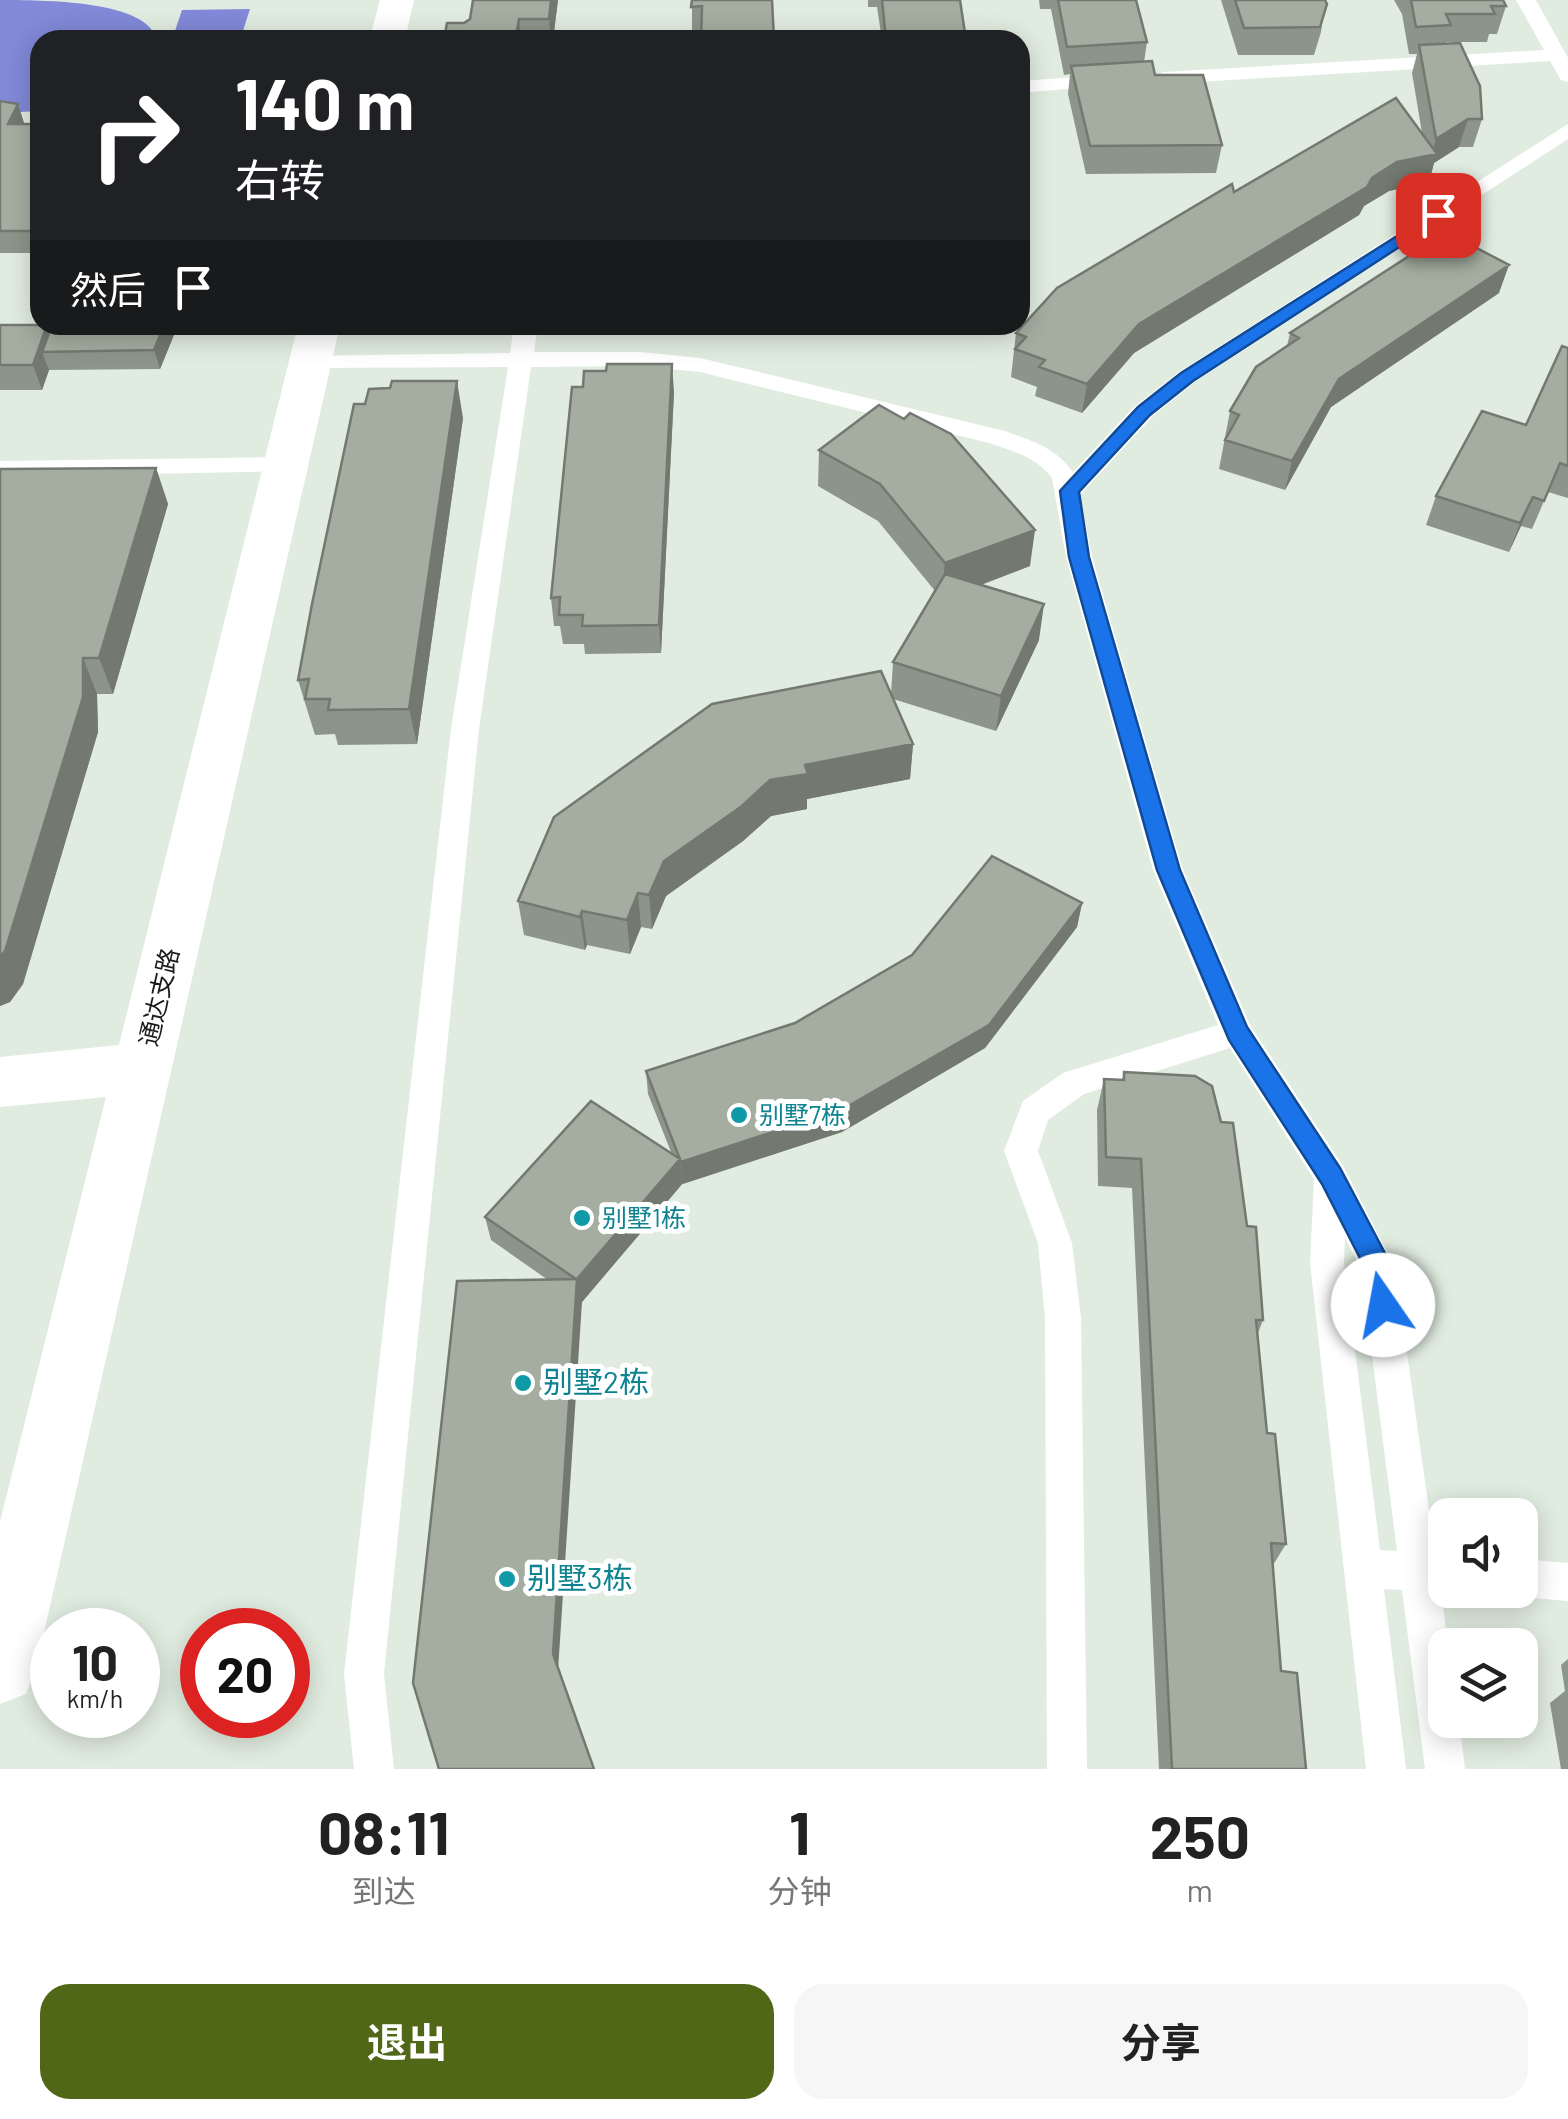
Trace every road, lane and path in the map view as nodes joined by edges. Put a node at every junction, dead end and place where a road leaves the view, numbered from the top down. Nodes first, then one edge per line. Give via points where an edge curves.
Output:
1 (397, 0) edge
2 (1526, 0) edge
3 (390, 30) edge
4 (1555, 55) junction
5 (1568, 76) edge
6 (1030, 85) edge
7 (1568, 130) edge
8 (525, 335) edge
9 (315, 343) edge
10 (521, 360) junction
11 (1118, 437) junction
12 (1036, 450) junction
13 (286, 466) junction
14 (0, 469) edge
15 (1069, 491) junction
16 (1237, 1032) junction
17 (142, 1068) junction
18 (0, 1082) edge
19 (1331, 1176) junction
20 (16, 1532) edge
21 (1428, 1549) edge
22 (1363, 1568) junction
23 (1428, 1572) edge
24 (1538, 1580) edge
25 (1568, 1582) edge
26 (1434, 1608) edge
27 (0, 1668) edge
28 (374, 1769) edge
29 (1067, 1769) edge
30 (1386, 1769) edge
31 (1445, 1769) edge

1 - 3 street
2 - 4 lane
4 - 5 lane
4 - 6 lane
7 - 11 lane via 1187,377
8 - 10 lane
9 - 10 lane
9 - 13 street, 通达支路
10 - 12 lane via 700,365
10 - 28 lane via 464,729 364,1674
11 - 12 lane via 1088,451
11 - 15 lane
12 - 15 lane via 1053,462
13 - 14 lane
13 - 17 street, 通达支路
15 - 16 lane via 1079,557 1168,870
16 - 19 lane
16 - 29 lane via 1074,1084 1035,1111 1021,1151 1054,1242 1063,1318
17 - 18 street
17 - 20 street, 通达支路
19 - 21 lane via 1378,1267
19 - 22 lane via 1327,1263
20 - 27 street, 通达支路
22 - 23 lane
22 - 30 lane
24 - 25 lane
26 - 31 lane

